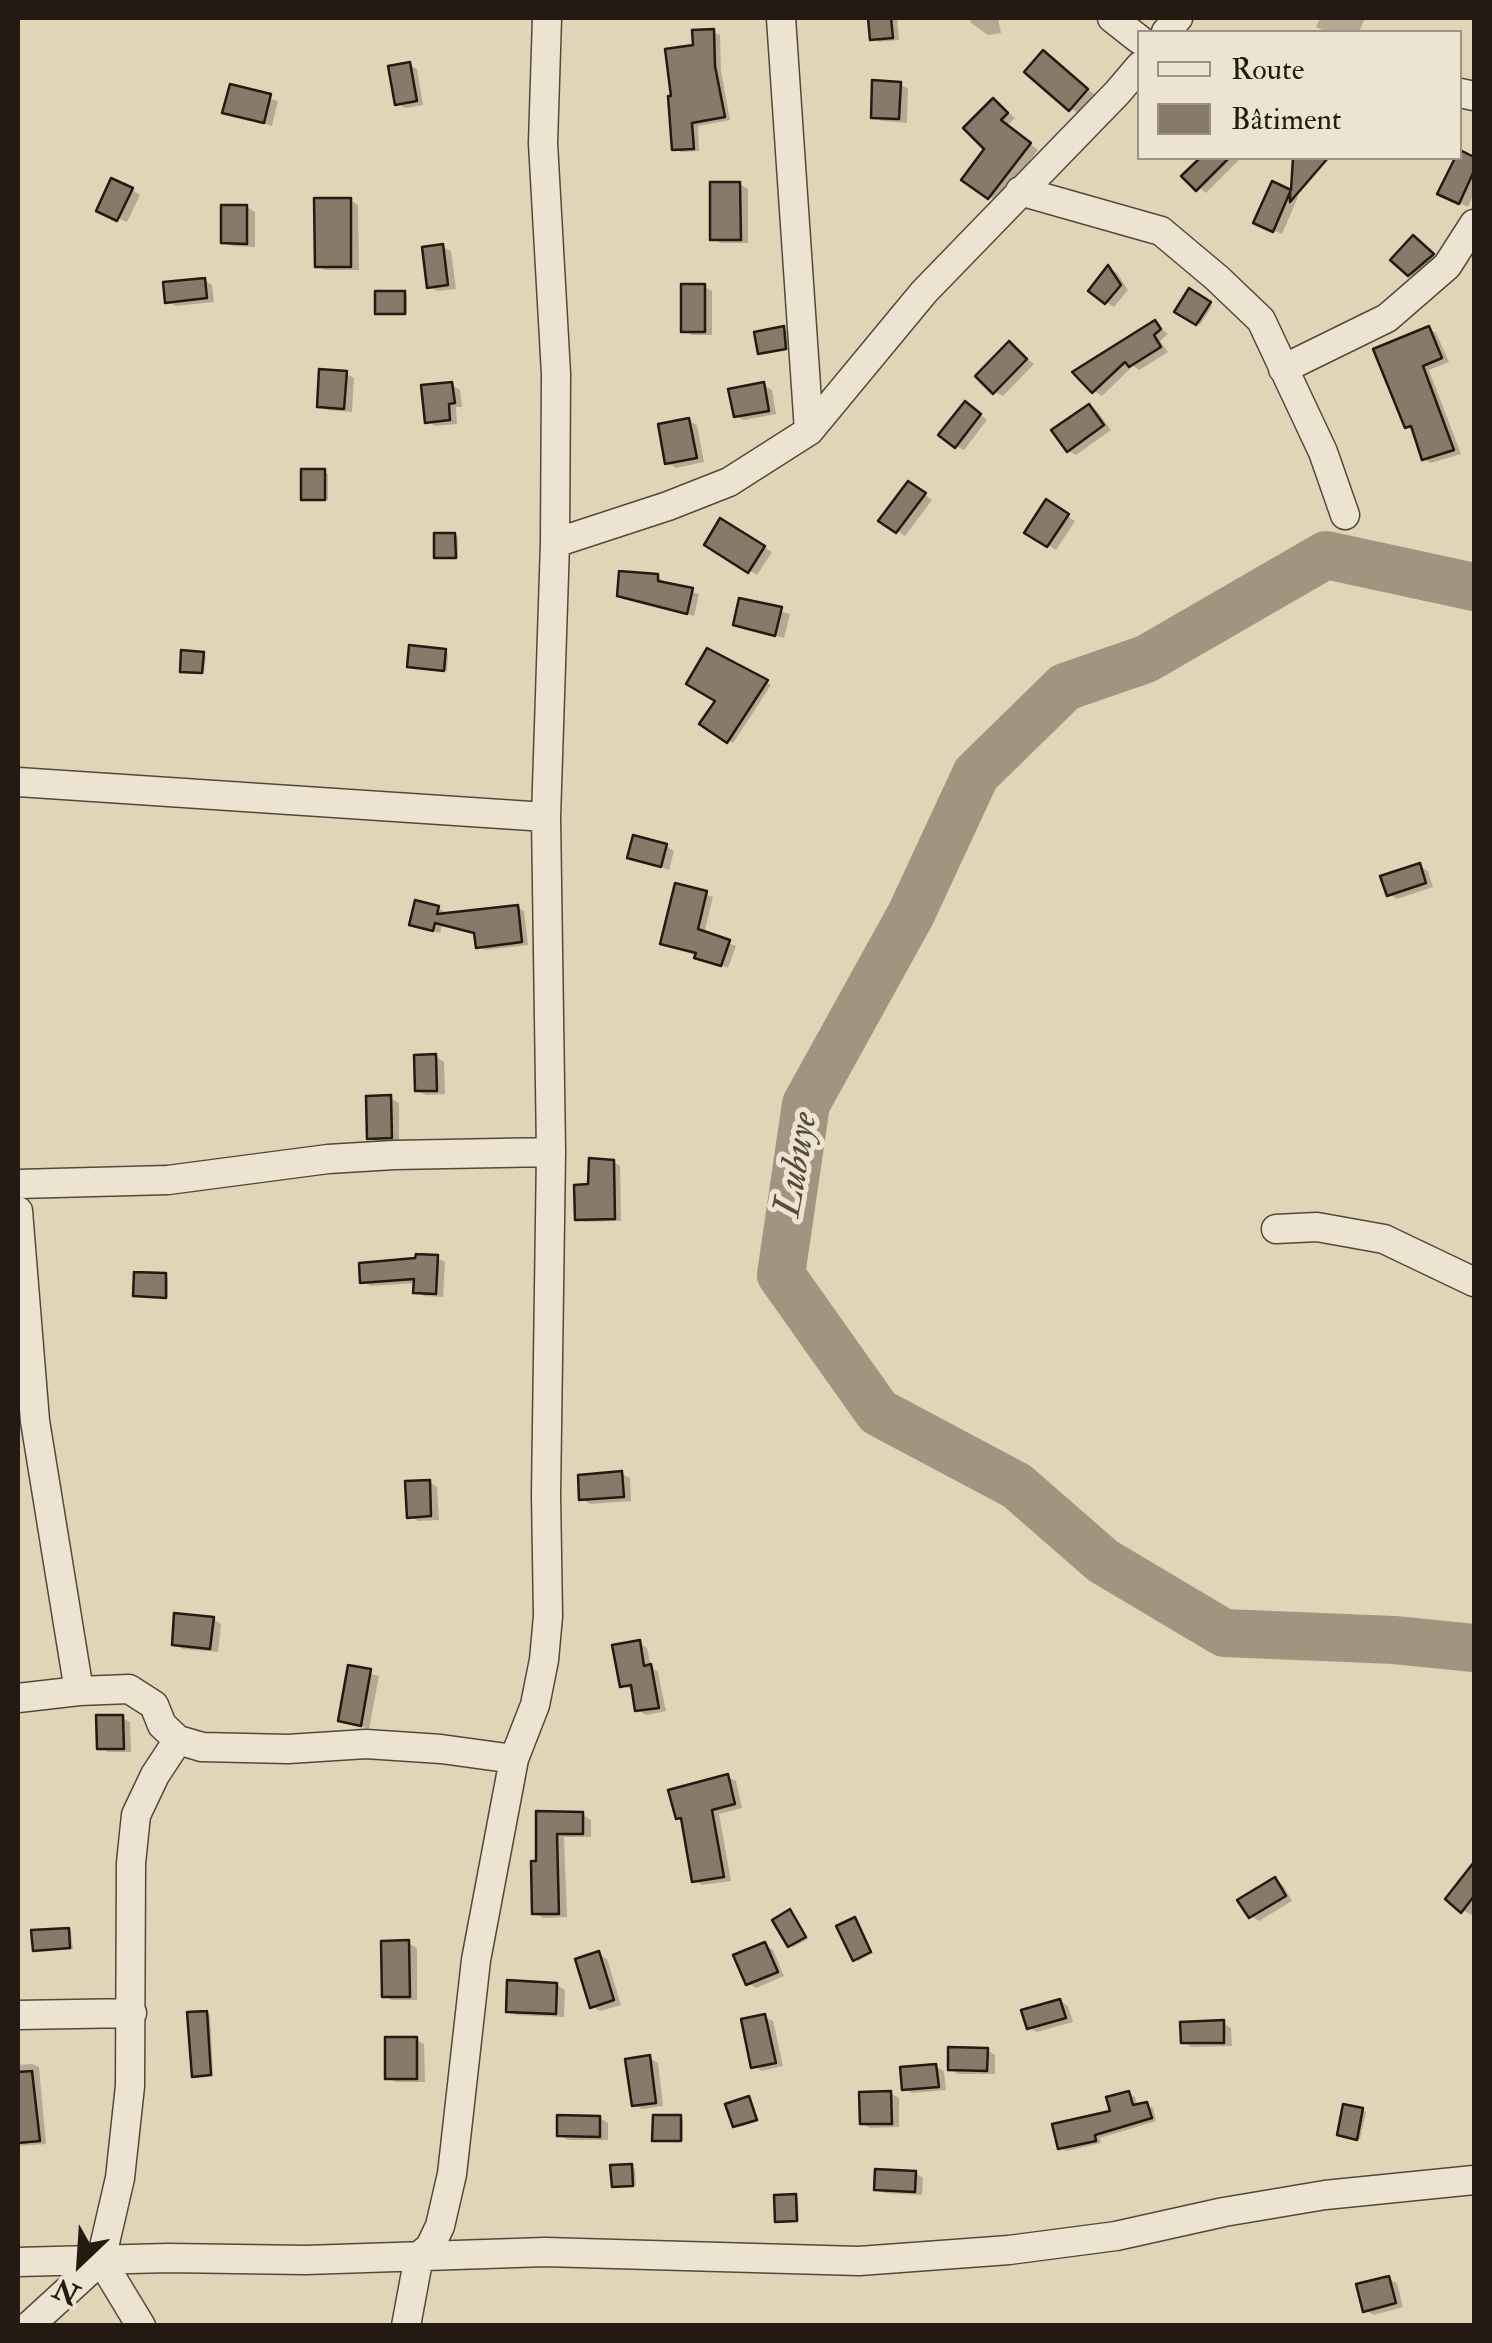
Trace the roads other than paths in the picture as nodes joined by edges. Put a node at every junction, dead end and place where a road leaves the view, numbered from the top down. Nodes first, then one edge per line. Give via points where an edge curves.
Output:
1 (547, 18) edge
2 (781, 18) edge
3 (1112, 18) edge
4 (1137, 38) edge
5 (1137, 70) edge
6 (1020, 191) junction
7 (1474, 224) edge
8 (1283, 370) junction
9 (809, 431) junction
10 (1345, 515) dead end
11 (555, 543) junction
12 (18, 782) edge
13 (546, 817) junction
14 (551, 1152) junction
15 (18, 1184) edge
16 (18, 1211) edge
17 (1276, 1228) dead end
18 (1474, 1282) edge
19 (79, 1691) junction
20 (18, 1698) edge
21 (178, 1740) junction
22 (514, 1758) junction
23 (132, 2012) junction
24 (18, 2015) edge
25 (1474, 2180) edge
26 (419, 2256) junction
27 (101, 2260) junction
28 (18, 2262) edge
29 (29, 2326) edge
30 (140, 2326) edge
31 (406, 2326) edge

1 - 11 street
2 - 9 street
3 - 4 street
5 - 6 street
6 - 8 street via 1160,231 1261,320
6 - 9 street via 924,292
7 - 8 street via 1447,266 1386,318
8 - 10 street
9 - 11 street via 729,482
11 - 13 street
12 - 13 street
13 - 14 street
14 - 15 street via 394,1156 168,1180
14 - 22 street via 548,1616 534,1705
16 - 19 street via 36,1421
17 - 18 street via 1317,1227 1384,1239
19 - 20 street
19 - 21 street via 129,1690 154,1705
21 - 22 street via 202,1748 385,1745
21 - 23 street via 136,1815
22 - 26 street via 476,1960 452,2174 440,2226
23 - 24 street
23 - 27 street via 120,2178
25 - 26 street via 1324,2195 1116,2236 990,2252 859,2261 545,2252
26 - 27 street
26 - 31 street
27 - 28 street
27 - 29 street
27 - 30 street

